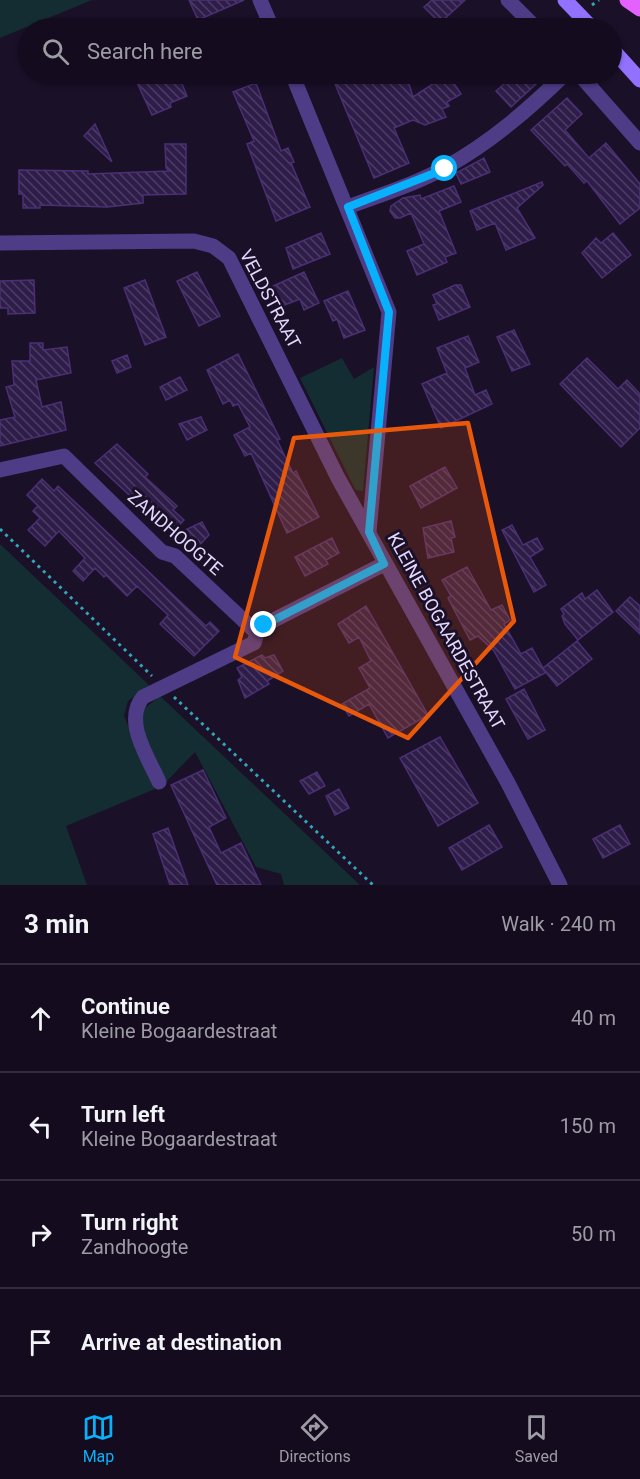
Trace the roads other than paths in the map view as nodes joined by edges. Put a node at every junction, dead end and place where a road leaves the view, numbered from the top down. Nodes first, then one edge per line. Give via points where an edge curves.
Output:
1 (260, 0) edge
2 (508, 0) edge
3 (565, 0) edge
4 (627, 0) edge
5 (640, 9) edge
6 (268, 18) edge
7 (526, 18) edge
8 (582, 18) edge
9 (622, 60) edge
10 (640, 80) edge
11 (296, 84) edge
12 (555, 84) edge
13 (588, 84) edge
14 (640, 143) edge
15 (348, 207) junction
16 (0, 243) edge
17 (0, 470) edge
18 (369, 532) junction
19 (384, 564) junction
20 (257, 633) junction
21 (159, 782) dead end
22 (561, 885) edge

1 - 6 street
2 - 7 street
3 - 8 main road
4 - 5 main road
9 - 10 main road
11 - 15 street, KLEINE BOGAARDESTRAAT
12 - 15 street via 531,108 445,169
13 - 14 street
15 - 18 street, KLEINE BOGAARDESTRAAT via 389,312
16 - 18 street, VELDSTRAAT via 204,242 222,251 235,268 338,478
17 - 20 street, ZANDHOOGTE via 64,456 162,552 175,556
18 - 19 street, KLEINE BOGAARDESTRAAT
19 - 20 street via 264,625
19 - 22 street, KLEINE BOGAARDESTRAAT
20 - 21 street via 255,643 143,697 135,706 135,728

